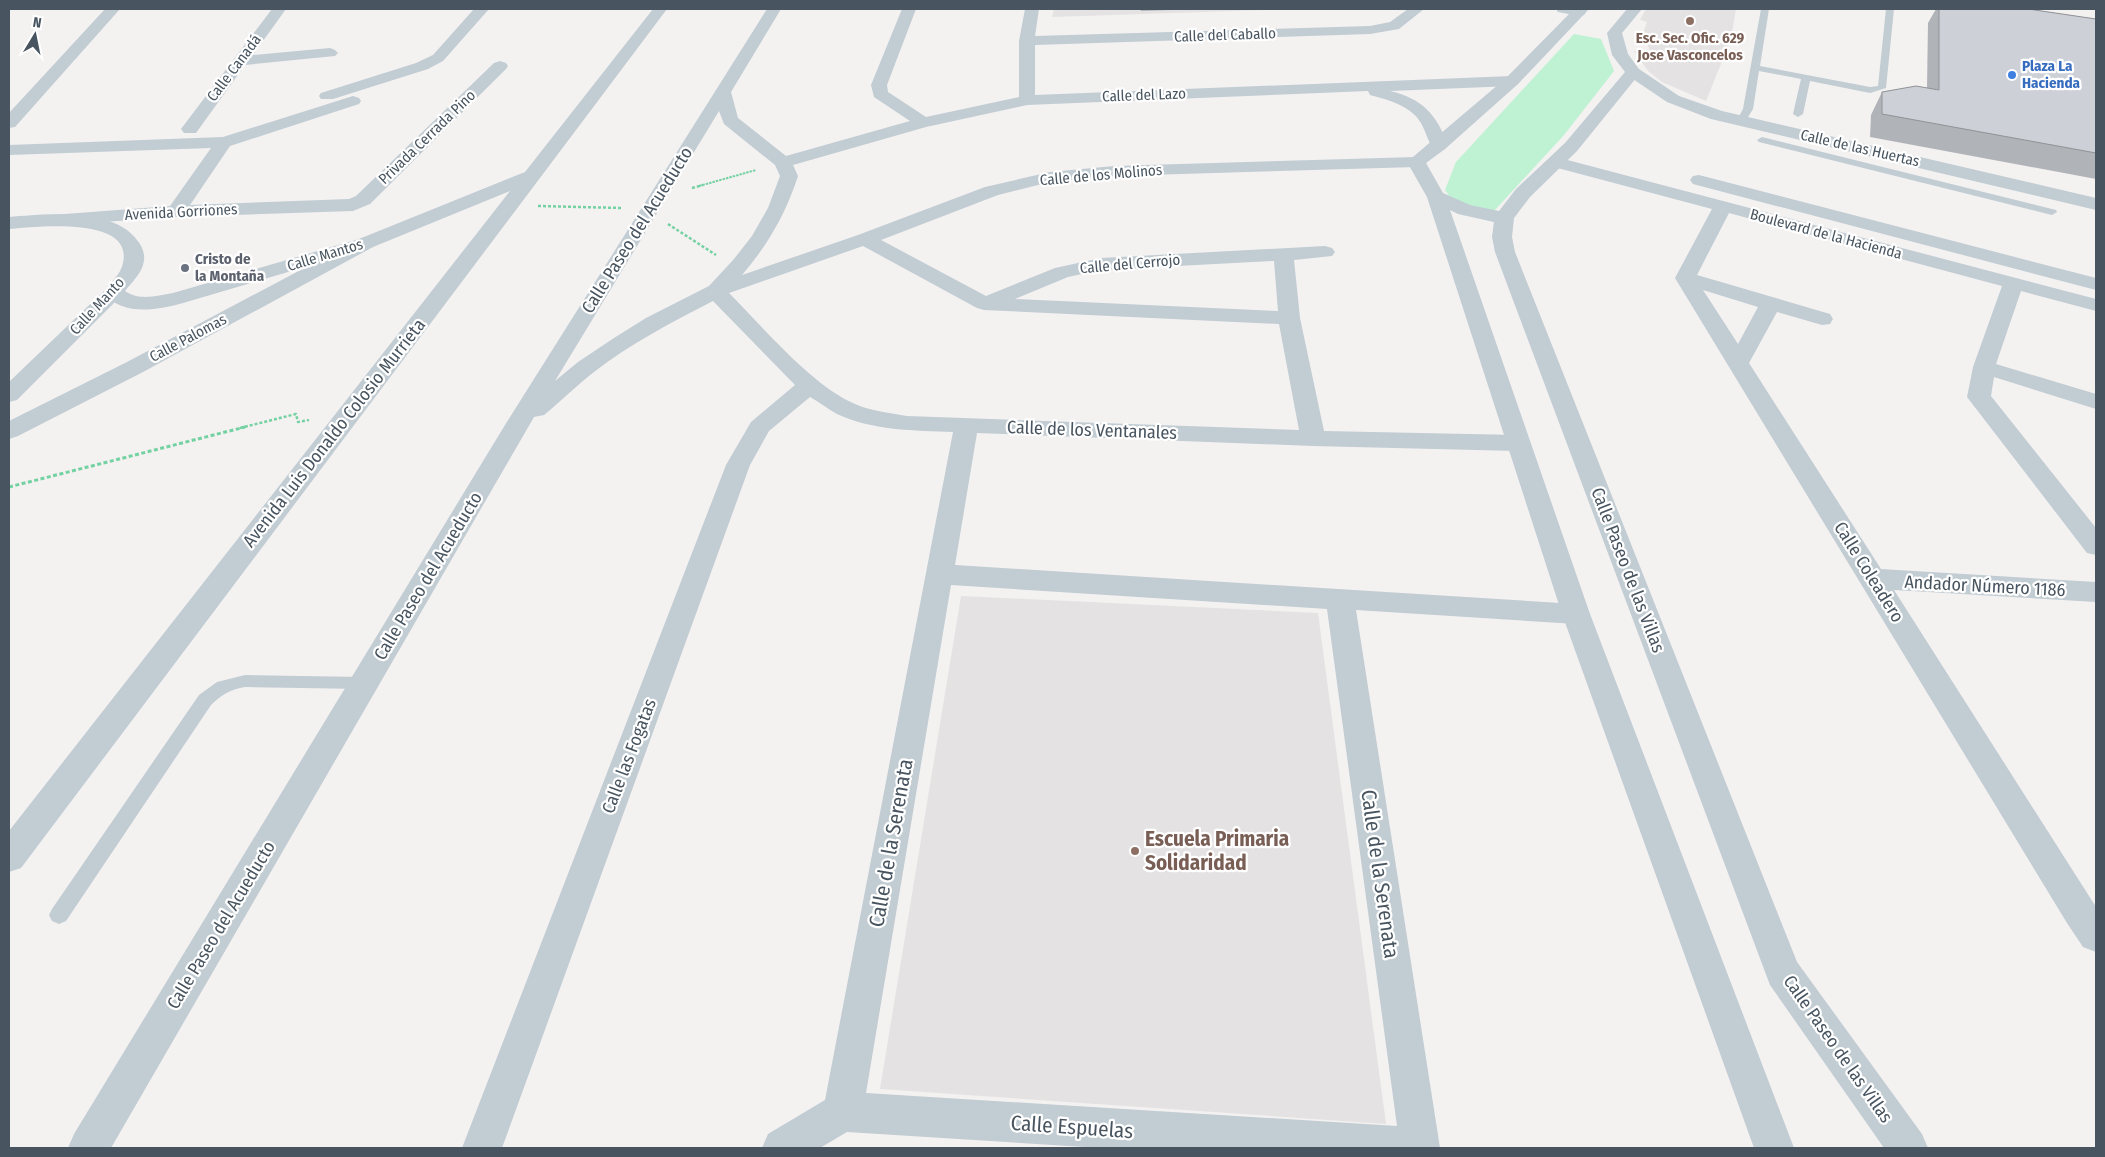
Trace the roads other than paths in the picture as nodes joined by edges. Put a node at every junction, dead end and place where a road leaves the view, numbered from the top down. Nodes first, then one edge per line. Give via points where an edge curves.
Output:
1 (113, 9) edge
2 (279, 9) edge
3 (482, 9) edge
4 (660, 9) edge
5 (774, 9) edge
6 (909, 9) edge
7 (1032, 9) edge
8 (1417, 9) edge
9 (1563, 9) edge
10 (1635, 9) edge
11 (1765, 9) edge
12 (1890, 9) edge
13 (1580, 10) edge
14 (1566, 24) junction
15 (1585, 28) dead end
16 (1027, 41) junction
17 (330, 53) dead end
18 (240, 61) junction
19 (500, 66) dead end
20 (1755, 68) junction
21 (1633, 72) junction
22 (1806, 78) junction
23 (1512, 81) junction
24 (1358, 87) junction
25 (723, 92) junction
26 (1027, 100) junction
27 (352, 101) dead end
28 (1798, 114) dead end
29 (254, 118) dead end
30 (1742, 120) junction
31 (9, 123) edge
32 (923, 123) junction
33 (190, 128) dead end
34 (1762, 140) dead end
35 (224, 142) junction
36 (1439, 145) junction
37 (9, 150) edge
38 (1572, 154) junction
39 (1859, 156) junction
40 (783, 162) junction
41 (1416, 162) junction
42 (532, 176) junction
43 (1686, 177) dead end
44 (1436, 197) junction
45 (2096, 204) edge
46 (352, 205) joint
47 (1723, 206) junction
48 (176, 211) junction
49 (2052, 212) dead end
50 (1504, 218) junction
51 (59, 219) junction
52 (9, 223) edge
53 (865, 239) junction
54 (366, 243) junction
55 (1325, 252) dead end
56 (1284, 254) junction
57 (1686, 278) junction
58 (2096, 284) edge
59 (2011, 288) junction
60 (715, 291) junction
61 (114, 292) junction
62 (984, 304) junction
63 (1770, 304) junction
64 (2096, 305) edge
65 (1289, 318) junction
66 (1822, 319) dead end
67 (1739, 362) junction
68 (1984, 367) junction
69 (559, 378) junction
70 (809, 386) junction
71 (9, 395) edge
72 (2096, 402) edge
73 (517, 425) joint
74 (966, 426) junction
75 (9, 431) edge
76 (1313, 438) junction
77 (1517, 443) junction
78 (2064, 508) junction
79 (2096, 518) edge
80 (2096, 546) edge
81 (940, 574) junction
82 (1874, 580) junction
83 (2096, 592) edge
84 (1340, 599) junction
85 (1576, 614) junction
86 (364, 684) junction
87 (20, 828) edge
88 (9, 857) edge
89 (59, 915) dead end
90 (2096, 935) edge
91 (843, 1112) junction
92 (88, 1148) edge
93 (482, 1148) edge
94 (782, 1148) edge
95 (1420, 1148) edge
96 (1774, 1148) edge
97 (1908, 1148) edge

1 - 31 street
2 - 18 street, Calle Canadá
3 - 29 street via 438,58 422,66
4 - 42 street, Avenida Luis Donaldo Colosio Murrieta
5 - 25 street, Calle Paseo del Acueducto
6 - 32 street via 879,85 880,94
7 - 16 street
8 - 16 street, Calle del Caballo via 1394,26 1370,30
9 - 13 street
10 - 21 street via 1609,32
11 - 20 lane
12 - 22 lane via 1882,88 1870,90
13 - 14 street
14 - 15 street
14 - 23 street
16 - 26 street
17 - 18 street
18 - 33 street, Calle Canadá
19 - 46 street, Privada Cerrada Pino via 363,200
20 - 22 lane
20 - 30 lane via 1748,108
21 - 30 street, Calle de las Huertas via 1672,99
21 - 38 street
22 - 28 lane
23 - 24 street, Calle del Lazo
23 - 36 street
24 - 26 street, Calle del Lazo
24 - 36 street via 1397,98 1418,108 1433,125
25 - 40 street via 730,120
25 - 69 street, Calle Paseo del Acueducto
26 - 32 street, Calle del Lazo
27 - 35 street
30 - 39 street, Calle de las Huertas
32 - 40 street, Calle del Lazo
34 - 39 lane
35 - 37 street
35 - 48 street
36 - 41 street
38 - 47 street, Boulevard de la Hacienda
38 - 50 street via 1524,193
39 - 45 street, Calle de las Huertas
39 - 49 lane
40 - 60 street, Calle de los Molinos via 789,176 782,200 756,246
41 - 44 street
41 - 53 street, Calle de los Molinos via 1114,171 1050,178 992,191
42 - 54 street, Calle Mantos
42 - 87 street, Avenida Luis Donaldo Colosio Murrieta
43 - 58 street, Boulevard de la Hacienda
44 - 50 street via 1465,210
44 - 77 street
46 - 48 street, Avenida Gorriones
47 - 57 street
47 - 59 street, Boulevard de la Hacienda
48 - 51 street, Avenida Gorriones
50 - 97 street, Calle Paseo de las Villas via 1502,237 1505,252 1783,973
51 - 52 street, Avenida Gorriones
51 - 61 street, Calle Manto via 110,227 124,233 134,253 132,266
53 - 60 street, Calle de los Molinos
53 - 62 street
54 - 61 street, Calle Mantos via 167,300 139,303 121,300
54 - 75 street, Calle Palomas
55 - 56 street, Calle del Cerrojo
56 - 62 street, Calle del Cerrojo via 1101,264 1062,272
56 - 65 street
57 - 63 street
57 - 67 street, Calle Coleadero
59 - 64 street, Boulevard de la Hacienda
59 - 68 street
60 - 69 street, Calle de los Molinos via 654,323 586,367
60 - 70 street, Calle de los Ventanales
61 - 71 street, Calle Manto
62 - 65 street
63 - 66 street
63 - 67 street
65 - 76 street
67 - 82 street, Calle Coleadero
68 - 72 street
68 - 78 street via 1979,397
69 - 73 street, Calle de los Molinos
70 - 74 street, Calle de los Ventanales via 846,409 876,418
70 - 93 street, Calle las Fogatas via 759,427 738,465
73 - 86 street, Calle Paseo del Acueducto
74 - 76 street, Calle de los Ventanales
74 - 81 street, Calle de la Serenata
76 - 77 street, Calle de los Ventanales
77 - 85 street
78 - 79 street
78 - 80 street
81 - 84 street
81 - 91 street, Calle de la Serenata
82 - 83 street, Andador Número 1186
82 - 90 street, Calle Coleadero
84 - 85 street
84 - 95 street, Calle de la Serenata
85 - 96 street
86 - 89 lane via 245,681 234,682 213,692
86 - 92 street, Calle Paseo del Acueducto
87 - 88 street, Avenida Luis Donaldo Colosio Murrieta
91 - 94 street
91 - 95 street, Calle Espuelas

